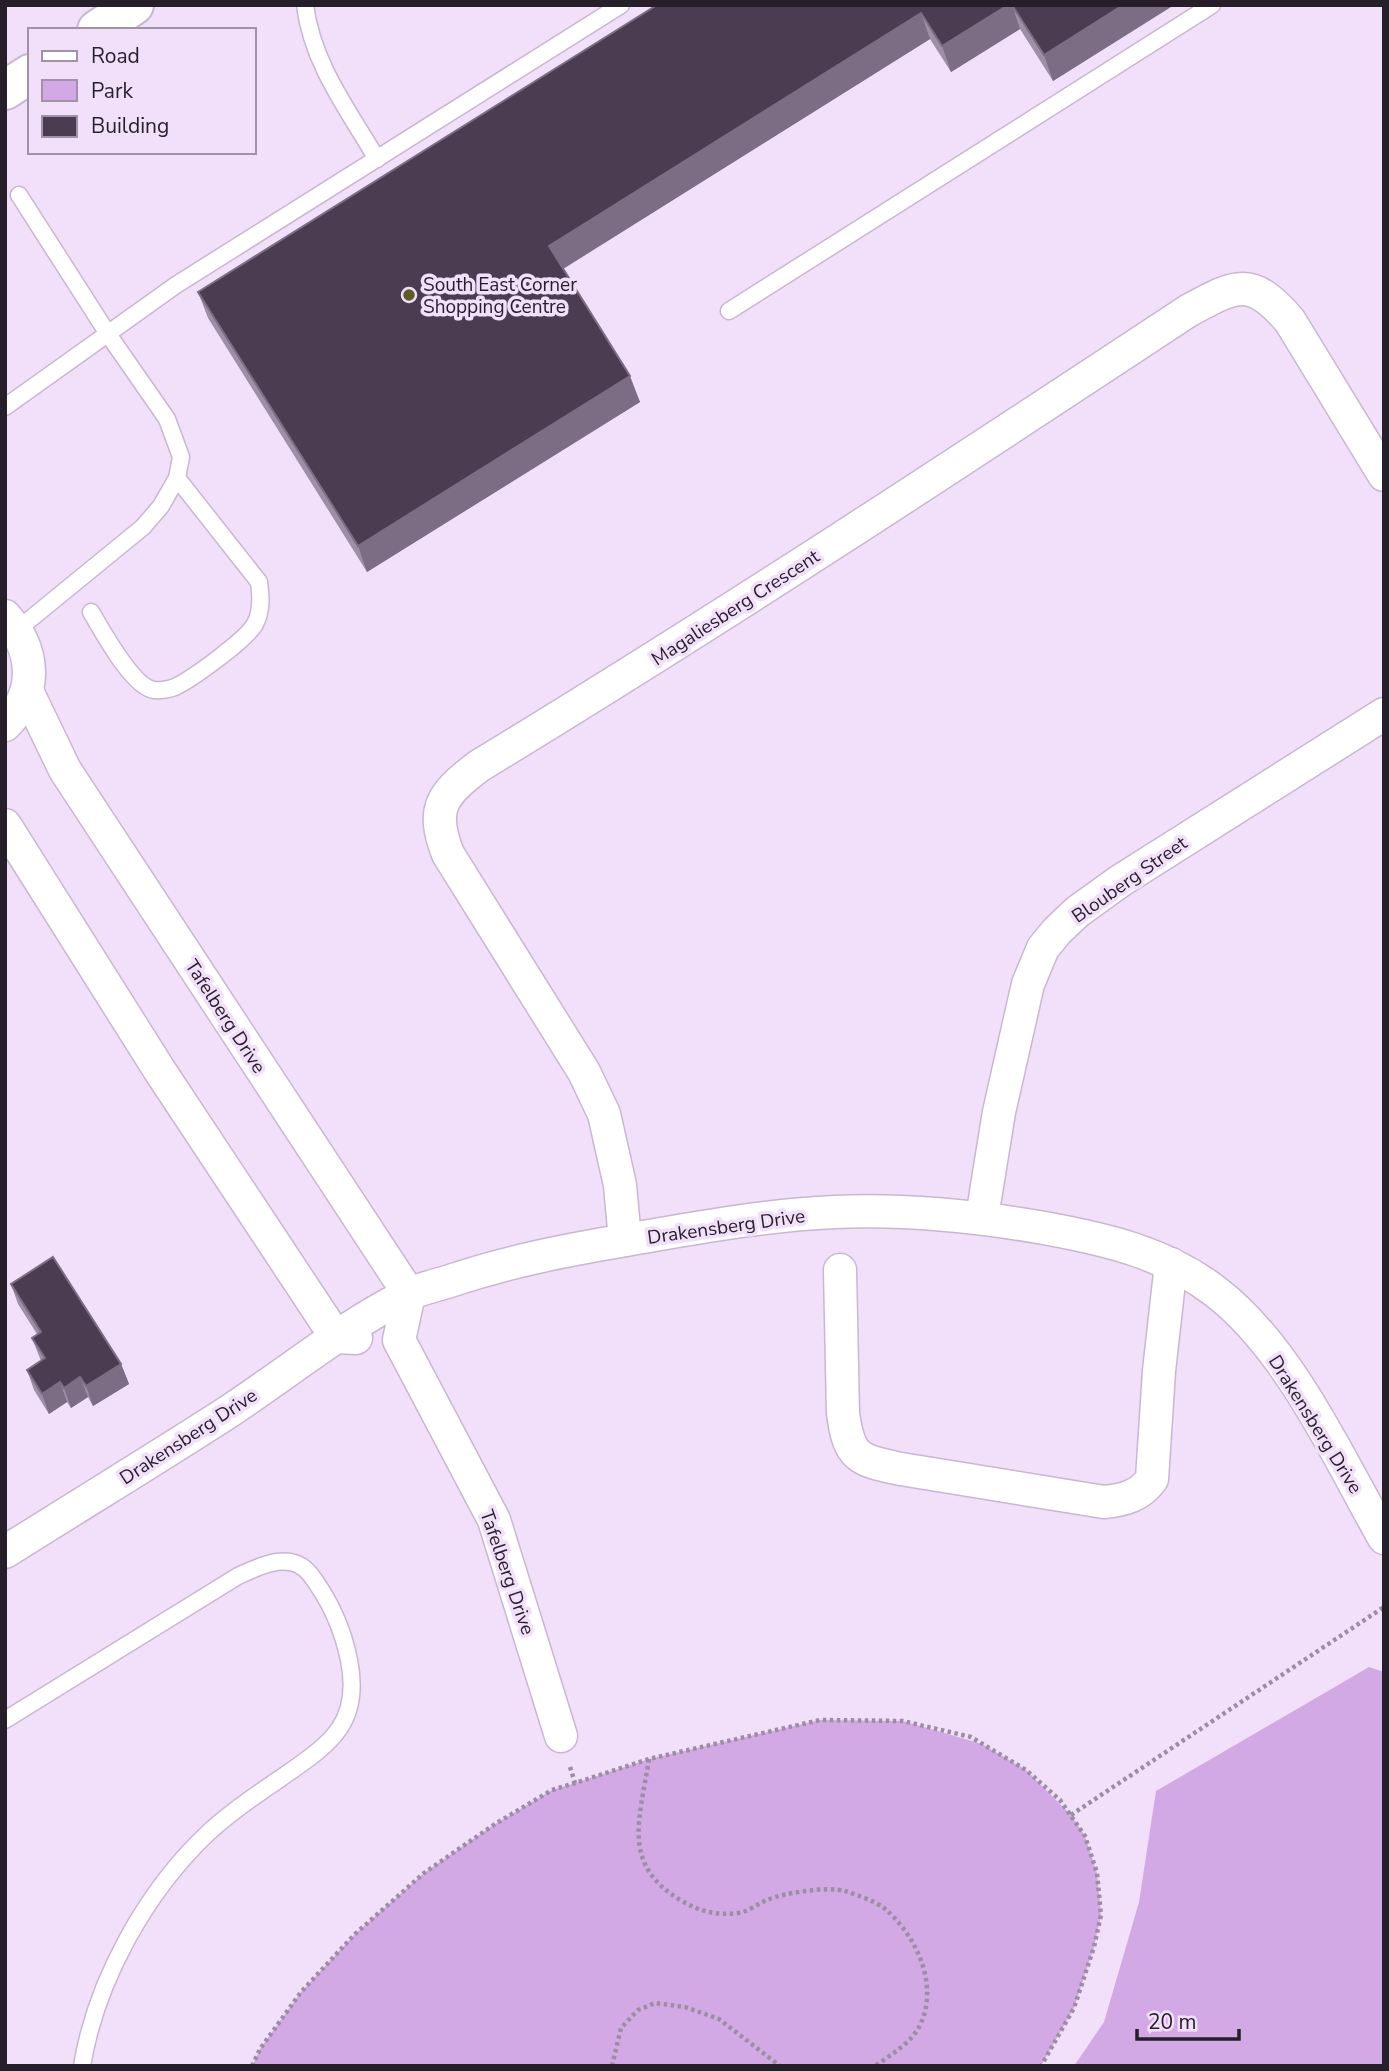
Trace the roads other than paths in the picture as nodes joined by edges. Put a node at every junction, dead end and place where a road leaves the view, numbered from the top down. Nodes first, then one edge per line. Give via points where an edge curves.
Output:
1 (134, 5) edge
2 (305, 5) edge
3 (621, 5) edge
4 (1212, 5) edge
5 (100, 28) edge
6 (28, 75) edge
7 (5, 90) edge
8 (377, 159) junction
9 (19, 195) dead end
10 (729, 311) dead end
11 (108, 334) junction
12 (5, 407) edge
13 (1384, 475) edge
14 (177, 478) junction
15 (91, 612) dead end
16 (11, 623) edge
17 (27, 691) junction
18 (1384, 714) edge
19 (5, 725) edge
20 (5, 825) edge
21 (982, 1217) junction
22 (625, 1240) junction
23 (1171, 1264) junction
24 (840, 1270) dead end
25 (409, 1294) junction
26 (336, 1337) junction
27 (399, 1340) junction
28 (1384, 1538) edge
29 (5, 1552) edge
30 (5, 1720) edge
31 (561, 1736) dead end
32 (82, 2066) edge

1 - 5 main road
2 - 8 lane via 323,69
3 - 8 lane
4 - 10 lane
6 - 7 main road
8 - 11 lane via 176,285
9 - 11 lane
11 - 12 lane
11 - 14 lane via 167,419 181,457
13 - 22 street, Magaliesberg Crescent via 1290,321 1262,293 1234,290 1188,311 457,783 440,804 441,836 599,1104 616,1162
14 - 15 lane via 259,582 262,600 255,625 234,646 174,687 154,691 127,667
14 - 16 lane via 143,527
16 - 17 street via 30,663
17 - 19 street via 17,713
17 - 25 street, Tafelberg Drive via 65,770
18 - 21 street, Blouberg Street via 1121,881 1077,912 1043,948 1028,984 999,1112
20 - 26 street
21 - 22 street, Drakensberg Drive via 833,1212
21 - 23 street, Drakensberg Drive via 1127,1246
22 - 25 street, Drakensberg Drive via 502,1264
23 - 24 street via 1152,1479 1135,1495 1104,1502 901,1469 858,1457 846,1433 844,1413
23 - 28 street, Drakensberg Drive via 1217,1292 1286,1368
25 - 26 street, Drakensberg Drive
25 - 27 street
26 - 27 street
26 - 29 street, Drakensberg Drive via 226,1413
27 - 31 street, Tafelberg Drive via 494,1520
30 - 32 lane via 238,1576 274,1561 306,1568 324,1592 346,1644 353,1693 337,1734 209,1833 163,1885 103,1987

